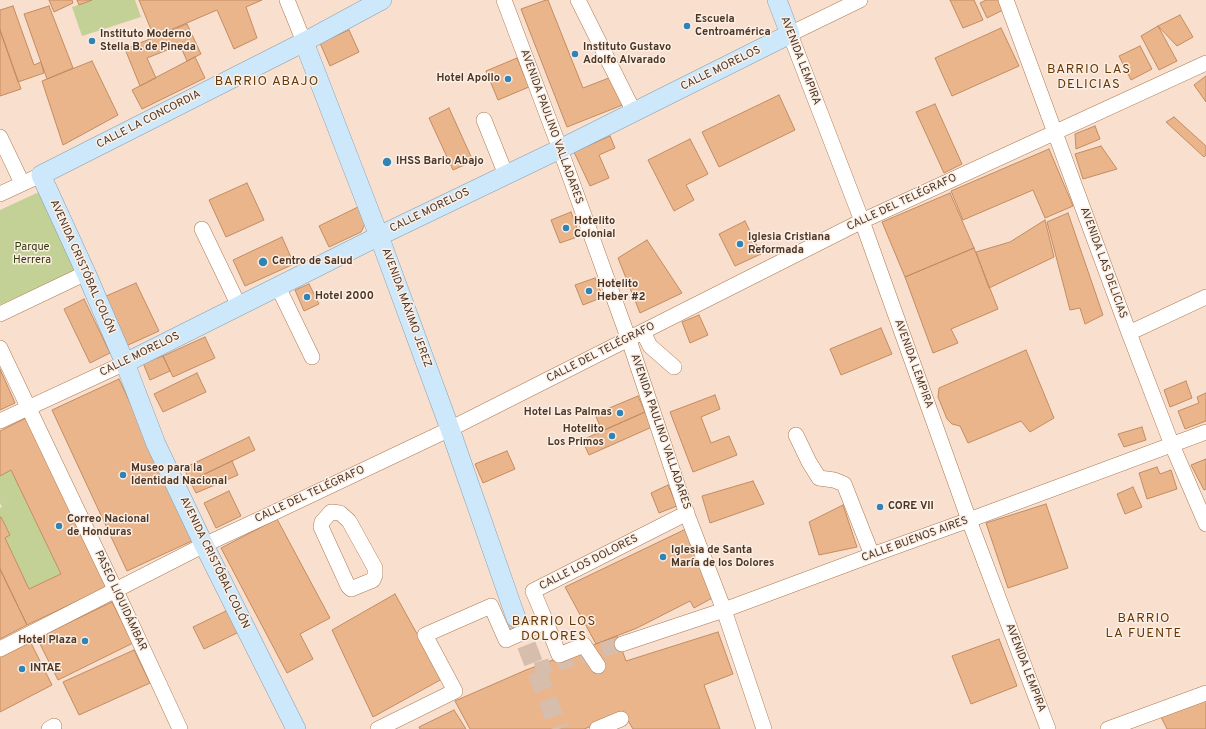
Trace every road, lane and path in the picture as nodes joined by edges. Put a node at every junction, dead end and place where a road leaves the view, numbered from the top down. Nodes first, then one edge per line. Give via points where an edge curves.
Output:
1 (287, 0) edge
2 (382, 0) edge
3 (504, 0) edge
4 (578, 0) edge
5 (777, 0) edge
6 (860, 0) edge
7 (1006, 0) edge
8 (790, 34) junction
9 (304, 42) junction
10 (1206, 63) edge
11 (634, 112) junction
12 (484, 120) dead end
13 (1055, 133) junction
14 (0, 137) edge
15 (560, 148) junction
16 (41, 175) junction
17 (506, 175) junction
18 (22, 183) junction
19 (0, 194) edge
20 (862, 221) junction
21 (202, 229) dead end
22 (379, 236) junction
23 (86, 273) junction
24 (278, 287) junction
25 (1206, 297) edge
26 (239, 306) junction
27 (0, 314) edge
28 (643, 332) junction
29 (1129, 333) junction
30 (629, 340) junction
31 (0, 348) edge
32 (312, 357) dead end
33 (125, 363) junction
34 (674, 367) dead end
35 (28, 408) junction
36 (0, 421) edge
37 (450, 429) junction
38 (1206, 432) edge
39 (796, 435) dead end
40 (1172, 444) junction
41 (322, 490) junction
42 (331, 512) junction
43 (687, 513) junction
44 (969, 520) junction
45 (1206, 524) edge
46 (204, 545) junction
47 (872, 554) junction
48 (116, 590) junction
49 (724, 610) junction
50 (516, 618) tunnel mouth
51 (546, 622) junction
52 (622, 644) tunnel mouth
53 (0, 649) edge
54 (598, 666) dead end
55 (1206, 693) edge
56 (621, 719) dead end
57 (180, 729) edge
58 (296, 729) edge
59 (378, 729) edge
60 (597, 729) edge
61 (764, 729) edge
62 (1048, 729) edge
63 (1108, 729) edge

1 - 9 street, AVENIDA MÁXIMO JEREZ
2 - 9 main road, CALLE LA CONCORDIA
3 - 15 street, AVENIDA PAULINO VALLADARES
4 - 11 street
5 - 8 main road, AVENIDA LEMPIRA
6 - 8 street, CALLE MORELOS
7 - 13 street, AVENIDA LAS DELICIAS
8 - 11 main road, CALLE MORELOS
8 - 20 street, AVENIDA LEMPIRA
9 - 16 main road, CALLE LA CONCORDIA
9 - 22 main road, AVENIDA MÁXIMO JEREZ
10 - 13 street, CALLE DEL TELÉGRAFO
11 - 15 main road, CALLE MORELOS
12 - 17 street
13 - 20 street, CALLE DEL TELÉGRAFO
13 - 29 street, AVENIDA LAS DELICIAS
14 - 18 street
15 - 17 main road, CALLE MORELOS
15 - 30 street, AVENIDA PAULINO VALLADARES
16 - 18 street, CALLE LA CONCORDIA
16 - 23 main road, AVENIDA CRISTÓBAL COLÓN
17 - 22 main road, CALLE MORELOS
18 - 19 street, CALLE LA CONCORDIA
20 - 28 street, CALLE DEL TELÉGRAFO
20 - 44 street, AVENIDA LEMPIRA
21 - 26 street
22 - 24 main road, CALLE MORELOS
22 - 37 main road, AVENIDA MÁXIMO JEREZ
23 - 27 street
23 - 33 main road, AVENIDA CRISTÓBAL COLÓN
24 - 26 main road, CALLE MORELOS
24 - 32 street
25 - 29 street
26 - 33 main road, CALLE MORELOS
28 - 30 street, CALLE DEL TELÉGRAFO
28 - 34 street via 650,346
29 - 40 street, AVENIDA LAS DELICIAS
30 - 37 street, CALLE DEL TELÉGRAFO
30 - 43 street, AVENIDA PAULINO VALLADARES
31 - 35 street, PASEO LIQUIDÁMBAR
33 - 35 street, CALLE MORELOS
33 - 46 main road, AVENIDA CRISTÓBAL COLÓN via 156,444
35 - 36 street, CALLE MORELOS
35 - 48 street, PASEO LIQUIDÁMBAR
37 - 41 street, CALLE DEL TELÉGRAFO
37 - 50 main road, AVENIDA MÁXIMO JEREZ
38 - 40 street, CALLE BUENOS AIRES
39 - 47 street via 819,478 844,484
40 - 44 street, CALLE BUENOS AIRES
40 - 45 street, AVENIDA LAS DELICIAS
41 - 42 street
41 - 46 street, CALLE DEL TELÉGRAFO
42 - 42 street via 340,513 349,521 375,568 373,580 351,589 348,586 321,527
43 - 49 street, AVENIDA PAULINO VALLADARES
43 - 51 street, CALLE LOS DOLORES via 533,591
44 - 47 street, CALLE BUENOS AIRES
44 - 62 street, AVENIDA LEMPIRA
46 - 48 street, CALLE DEL TELÉGRAFO
46 - 58 main road, AVENIDA CRISTÓBAL COLÓN
47 - 49 street, CALLE BUENOS AIRES
48 - 53 street, CALLE DEL TELÉGRAFO
48 - 57 street, PASEO LIQUIDÁMBAR
49 - 52 street, CALLE BUENOS AIRES
49 - 61 street, AVENIDA PAULINO VALLADARES
51 - 54 street, CALLE LOS DOLORES via 559,655 584,645
51 - 59 street via 506,640 491,606 425,635 455,691
55 - 63 street
56 - 60 street

